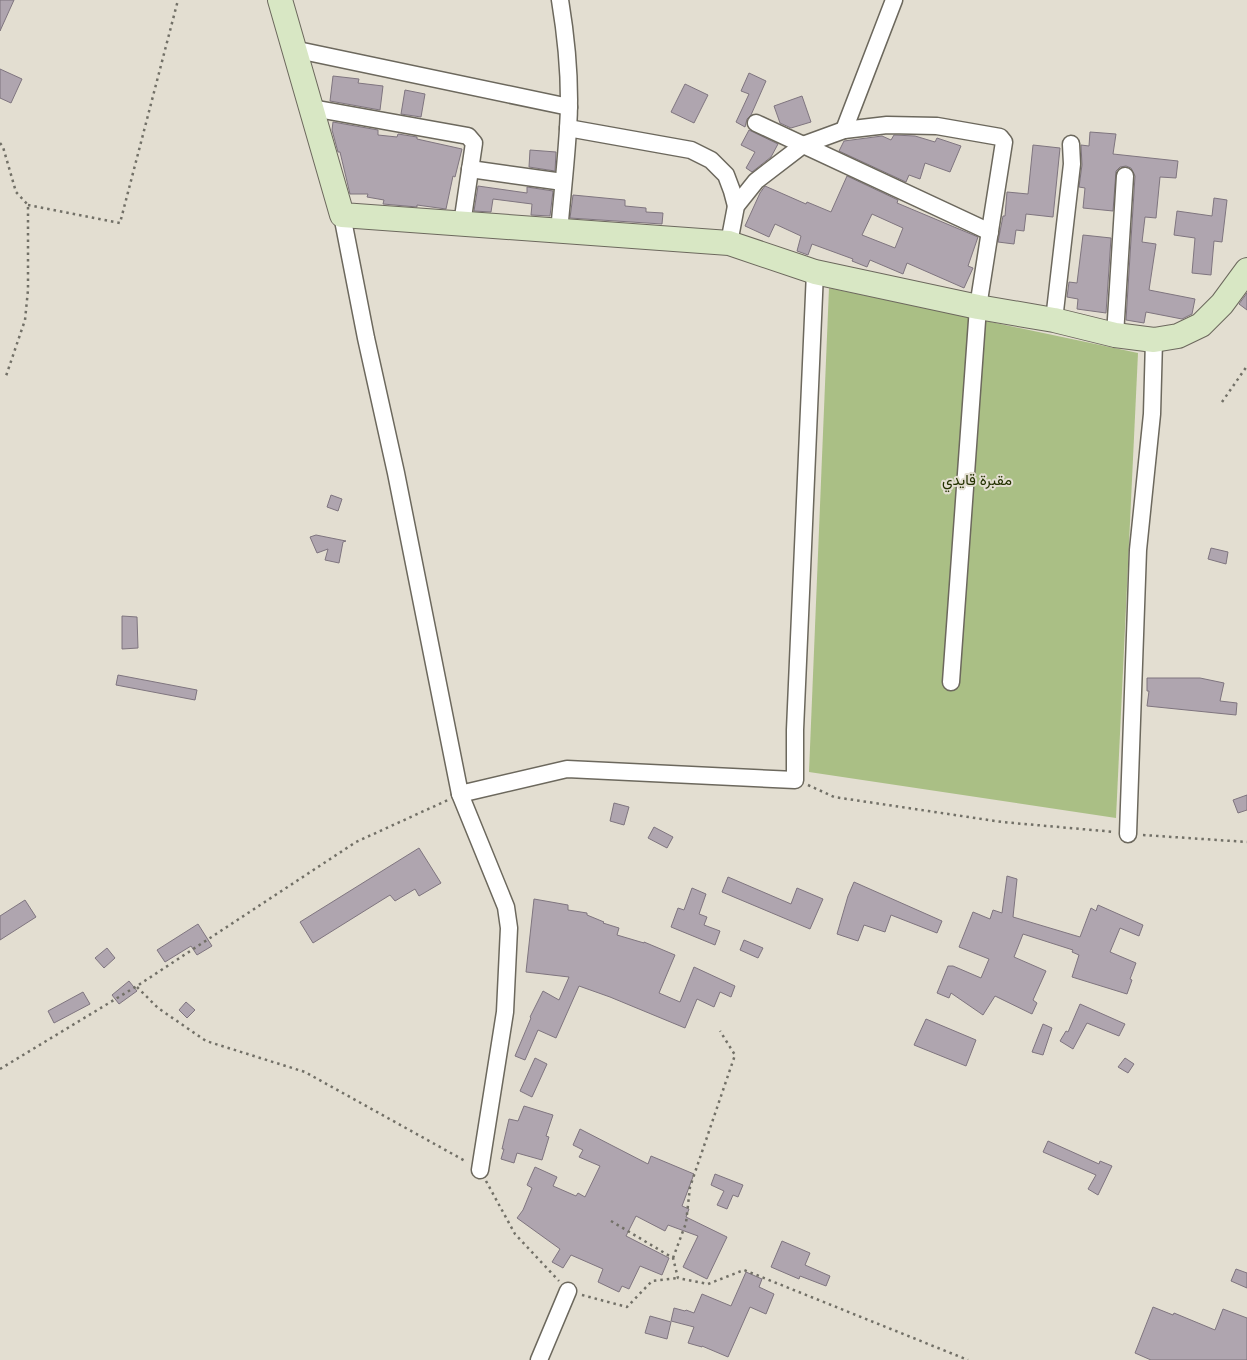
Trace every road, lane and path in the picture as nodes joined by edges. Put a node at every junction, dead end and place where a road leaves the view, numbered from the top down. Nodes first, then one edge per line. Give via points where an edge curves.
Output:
1 (178, 0) edge
2 (280, 0) edge
3 (560, 0) edge
4 (894, 0) edge
5 (293, 49) junction
6 (569, 107) junction
7 (312, 108) junction
8 (756, 123) dead end
9 (568, 128) junction
10 (844, 130) junction
11 (0, 142) edge
12 (1071, 144) dead end
13 (803, 145) junction
14 (470, 168) junction
15 (1125, 176) dead end
16 (564, 182) junction
17 (28, 205) junction
18 (736, 206) junction
19 (342, 215) junction
20 (462, 224) junction
21 (559, 232) junction
22 (990, 232) junction
23 (729, 243) junction
24 (1247, 270) edge
25 (815, 272) junction
26 (978, 307) junction
27 (1054, 320) junction
28 (1115, 335) junction
29 (1154, 340) junction
30 (1247, 366) edge
31 (5, 379) dead end
32 (1222, 402) dead end
33 (950, 682) dead end
34 (796, 780) junction
35 (460, 794) junction
36 (1128, 834) junction
37 (1247, 842) edge
38 (137, 986) junction
39 (720, 1031) dead end
40 (0, 1069) edge
41 (480, 1170) junction
42 (611, 1221) dead end
43 (673, 1258) junction
44 (678, 1278) junction
45 (568, 1291) junction
46 (539, 1360) edge
47 (968, 1360) edge

1 - 17 path via 120,223
2 - 5 street
3 - 6 street via 567,51
4 - 10 street
5 - 6 street
5 - 7 street
6 - 9 street
7 - 14 street via 468,136 474,143
7 - 19 street
8 - 13 street
9 - 16 street
9 - 18 street via 691,150 711,160 726,175
10 - 13 street
10 - 22 street via 887,125 936,126 1000,137 1004,142
11 - 17 path via 16,192
12 - 27 street via 1072,164
13 - 18 street via 756,181
13 - 22 street
14 - 16 street
14 - 20 street
15 - 28 street
16 - 21 street
17 - 31 path via 25,320
18 - 23 street
19 - 20 street
19 - 35 street
20 - 21 street
21 - 23 street
22 - 26 street
23 - 25 street
24 - 29 street via 1222,304 1201,325 1178,336
25 - 26 street
25 - 34 street via 795,730
26 - 27 street
26 - 33 street
27 - 28 street
28 - 29 street
29 - 36 street via 1152,414 1138,550
30 - 32 path
34 - 35 street via 567,769
34 - 36 path via 834,797 1002,822
35 - 38 path via 356,842
35 - 41 street via 506,907 509,928 505,1012
36 - 37 path
38 - 40 path
38 - 41 path via 158,1008 206,1041 305,1072
39 - 43 path via 734,1055 690,1187 686,1223
41 - 45 path via 515,1234
42 - 43 path
43 - 44 path
44 - 45 path via 652,1281 627,1307
44 - 47 path via 708,1284 744,1270
45 - 46 street

